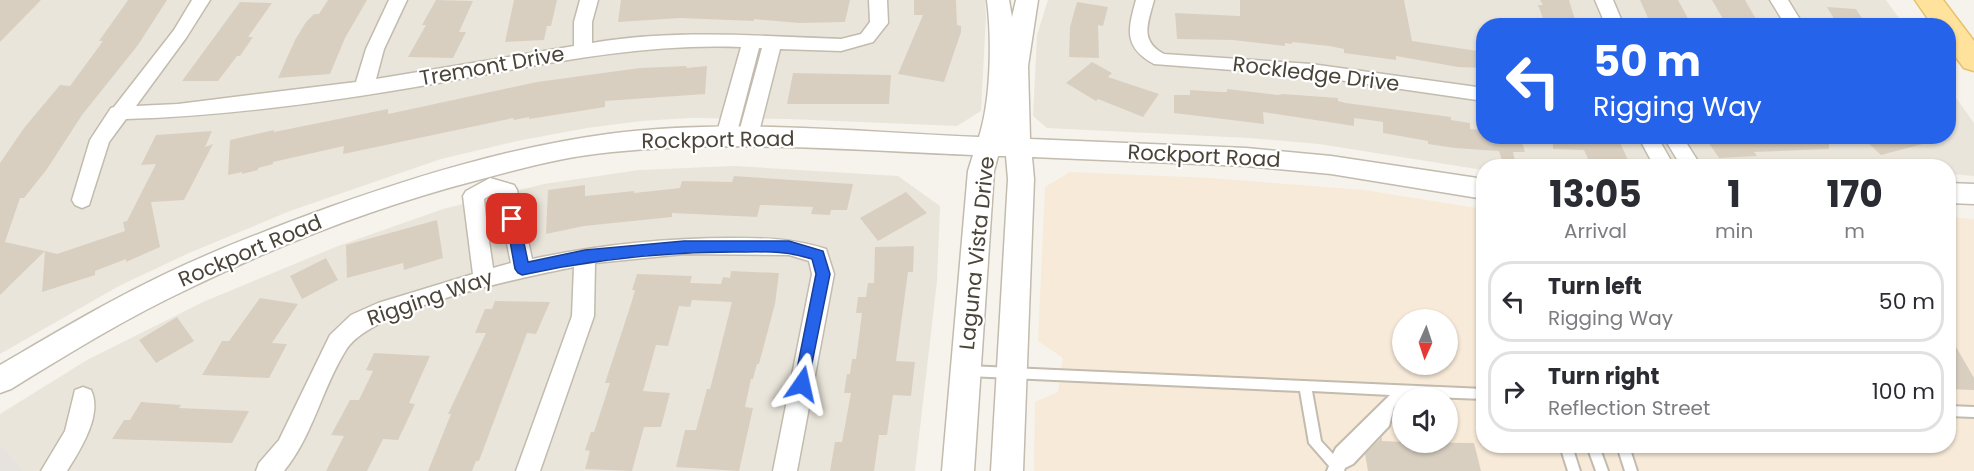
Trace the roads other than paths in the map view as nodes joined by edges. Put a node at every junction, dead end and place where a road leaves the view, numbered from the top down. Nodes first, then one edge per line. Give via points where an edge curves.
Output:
1 (201, 0) edge
2 (398, 0) edge
3 (589, 0) edge
4 (878, 0) edge
5 (998, 0) edge
6 (1027, 0) edge
7 (1145, 0) edge
8 (1604, 0) edge
9 (1779, 0) edge
10 (1929, 0) edge
11 (1611, 18) edge
12 (1790, 18) edge
13 (1942, 18) edge
14 (1956, 37) edge
15 (752, 41) junction
16 (773, 42) junction
17 (583, 50) junction
18 (1974, 61) edge
19 (739, 84) junction
20 (762, 85) junction
21 (364, 87) junction
22 (1476, 94) edge
23 (118, 113) junction
24 (737, 136) junction
25 (1651, 144) edge
26 (1677, 144) edge
27 (988, 146) junction
28 (1016, 148) junction
29 (1660, 159) edge
30 (1687, 159) edge
31 (489, 176) junction
32 (1476, 188) edge
33 (1956, 193) edge
34 (1974, 194) edge
35 (82, 200) dead end
36 (512, 219) junction
37 (477, 229) junction
38 (585, 256) junction
39 (522, 269) junction
40 (484, 279) junction
41 (966, 371) junction
42 (1012, 373) junction
43 (0, 380) edge
44 (1305, 386) junction
45 (1392, 390) edge
46 (1458, 393) edge
47 (1476, 394) edge
48 (83, 397) dead end
49 (1392, 402) edge
50 (1956, 411) edge
51 (1974, 412) edge
52 (1568, 453) edge
53 (1596, 453) edge
54 (1625, 453) edge
55 (1337, 469) edge
56 (54, 471) edge
57 (61, 471) edge
58 (267, 471) edge
59 (528, 471) edge
60 (785, 471) edge
61 (958, 471) edge
62 (1007, 471) edge
63 (1574, 471) edge
64 (1602, 471) edge
65 (1631, 471) edge

1 - 23 street via 180,34
2 - 21 street via 378,41
3 - 17 street via 583,22
4 - 16 street, Tremont Drive via 879,23 867,38 841,45
5 - 27 street, Laguna Vista Drive via 1002,30 996,121
6 - 28 street, Laguna Vista Drive via 1018,37
7 - 22 street, Rockledge Drive via 1138,40 1149,55 1160,60 1311,70
8 - 11 street
9 - 12 street
10 - 13 main road
14 - 18 main road
15 - 16 street, Tremont Drive
15 - 17 street, Tremont Drive via 680,40
15 - 19 street
16 - 20 street
17 - 21 street, Tremont Drive
19 - 20 street
19 - 24 street
20 - 24 street
21 - 23 street, Tremont Drive via 206,108
23 - 35 street via 100,140
24 - 27 street, Rockport Road
24 - 31 street, Rockport Road via 609,143
25 - 29 street
26 - 30 street
27 - 28 street, Rockport Road
27 - 41 street, Laguna Vista Drive via 981,171
28 - 32 street, Rockport Road via 1246,157 1332,165
28 - 42 street, Laguna Vista Drive via 1021,179
31 - 36 street via 507,190
31 - 37 street via 473,196
31 - 43 street, Rockport Road via 417,186 177,280
33 - 34 street
36 - 37 street
36 - 39 street
37 - 40 street
38 - 39 street, Rigging Way
38 - 59 street via 583,316
38 - 60 street, Rigging Way via 684,246 789,247 818,255 823,274
39 - 40 street, Rigging Way
40 - 58 street, Rigging Way via 387,309 359,322 338,342 288,448
41 - 42 lane
41 - 61 street, Laguna Vista Drive
42 - 44 lane
42 - 62 street, Laguna Vista Drive
44 - 45 lane
44 - 55 lane via 1315,443
46 - 47 lane
48 - 56 street via 77,434
49 - 55 lane via 1385,422
50 - 51 lane
52 - 63 lane
53 - 64 lane
54 - 65 lane
56 - 57 street

